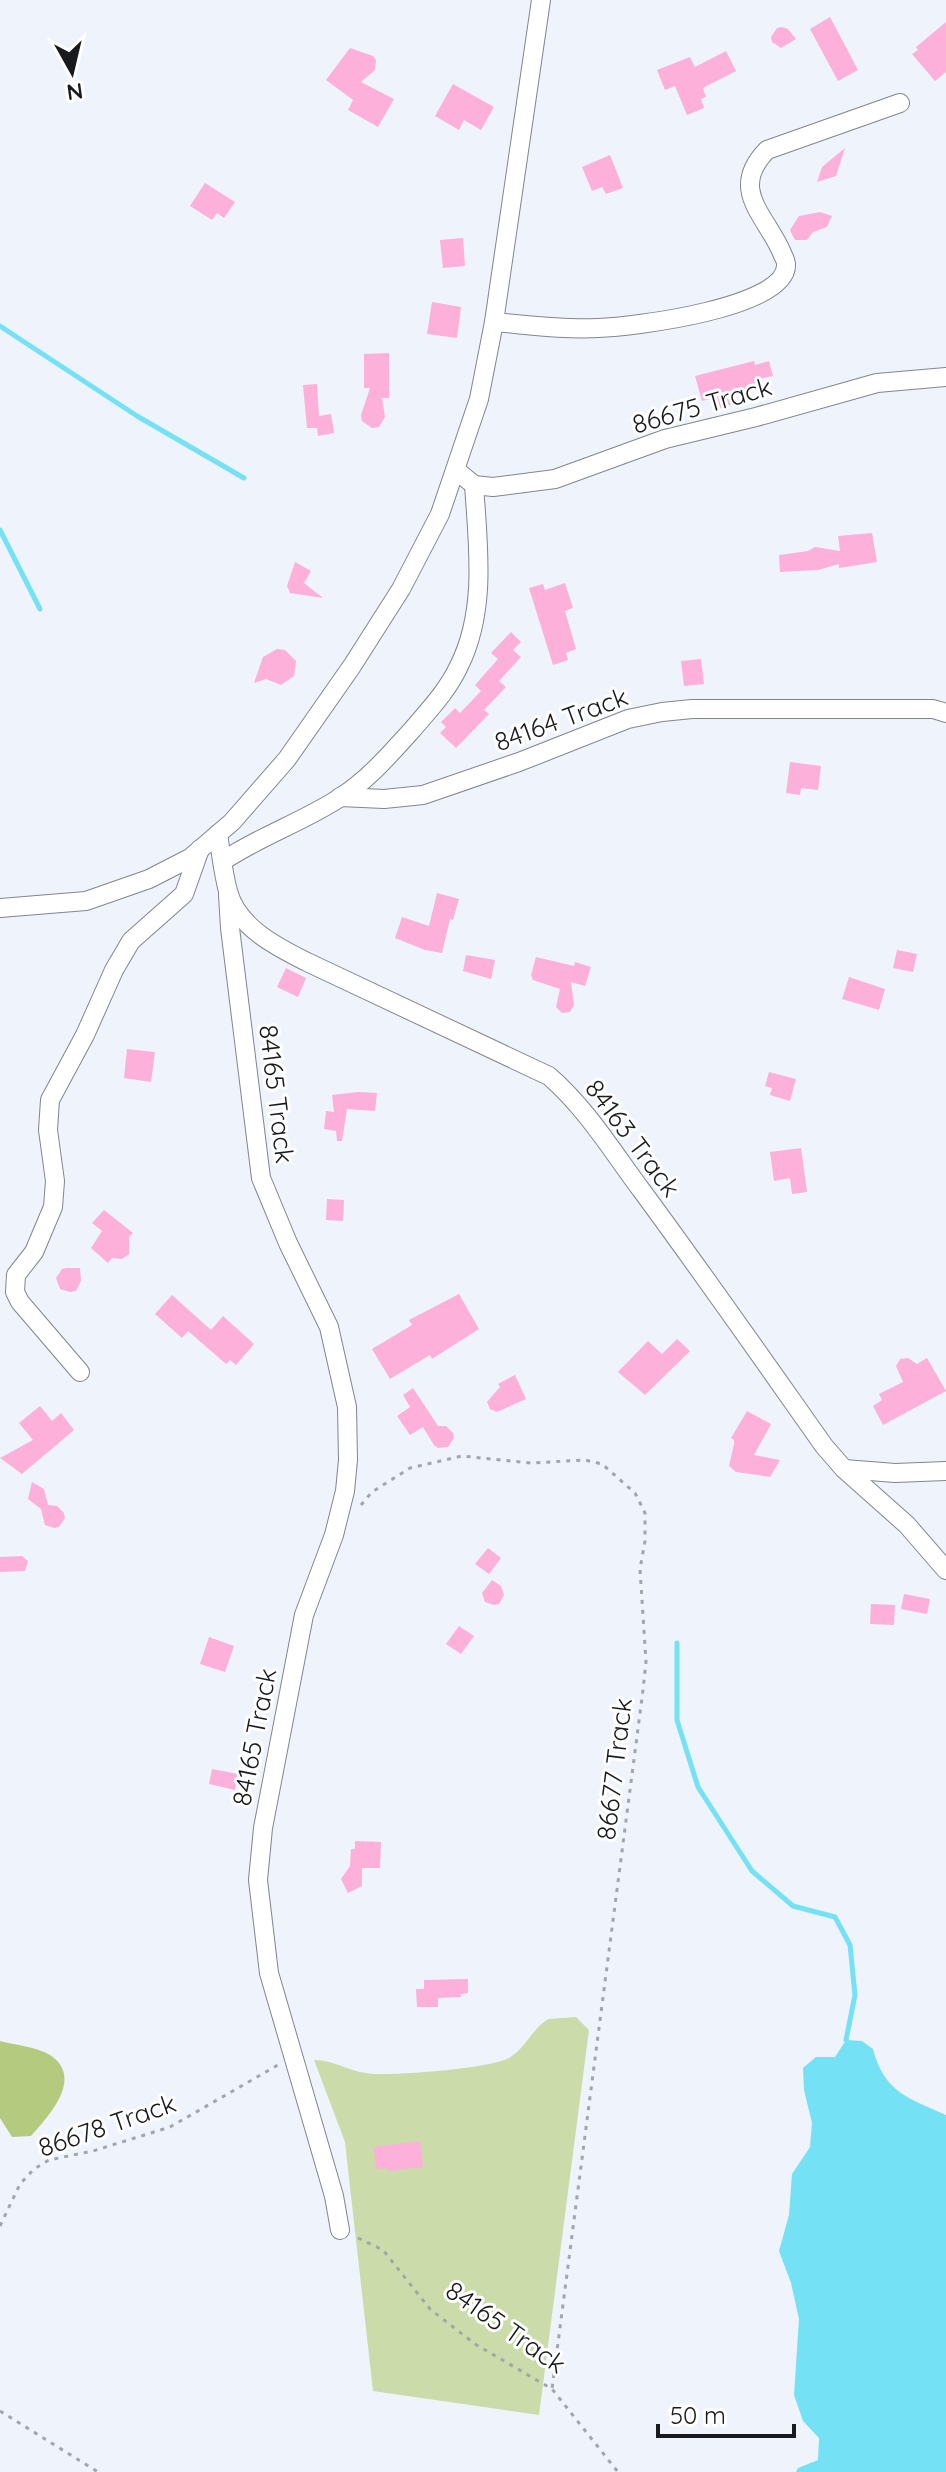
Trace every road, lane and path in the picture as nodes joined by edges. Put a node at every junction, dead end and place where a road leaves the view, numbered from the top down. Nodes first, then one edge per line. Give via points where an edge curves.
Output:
1 (541, 0) edge
2 (900, 103) dead end
3 (494, 322) junction
4 (946, 377) edge
5 (457, 471) junction
6 (474, 485) junction
7 (946, 713) edge
8 (340, 797) junction
9 (218, 834) junction
10 (200, 849) junction
11 (223, 861) junction
12 (228, 895) junction
13 (0, 908) edge
14 (80, 1372) dead end
15 (844, 1469) junction
16 (946, 1471) edge
17 (334, 1535) junction
18 (946, 1570) edge
19 (292, 2057) junction
20 (0, 2226) edge
21 (340, 2230) joint
22 (552, 2389) junction
23 (0, 2411) edge
24 (98, 2472) edge
25 (618, 2472) edge

1 - 3 street
2 - 3 street via 767,150 755,163 751,199 786,264 772,288 689,317 643,324 597,328
3 - 5 street
4 - 6 street, 86675 Track via 877,383 665,439 555,479
5 - 6 street
5 - 9 street via 401,589 352,666 287,759
6 - 8 street via 478,607 459,666 379,767
7 - 8 street, 84164 Track via 812,708 662,712 628,719 423,795
8 - 11 street
9 - 10 street
9 - 11 street, 84163 Track
10 - 13 street via 149,879 86,901
10 - 14 street via 184,894 125,951 50,1100 53,1207 34,1252 16,1275 15,1292
11 - 12 street, 84163 Track
12 - 15 street, 84163 Track via 255,932 274,945 549,1076 564,1089
12 - 17 street, 84165 Track via 261,1178 329,1327 347,1407 345,1491
15 - 16 street
15 - 18 street, 84163 Track via 907,1525
17 - 19 street, 84165 Track via 304,1615 259,1867 269,1973
17 - 22 path, 86677 Track via 372,1492 410,1468 462,1456 602,1464 635,1493 645,1513 640,1569 646,1662
19 - 20 path, 86678 Track via 170,2127 49,2160 20,2184
19 - 21 street, 84165 Track
21 - 22 path, 84165 Track via 383,2250 430,2309 475,2344
22 - 25 path, 84165 Track
23 - 24 path

